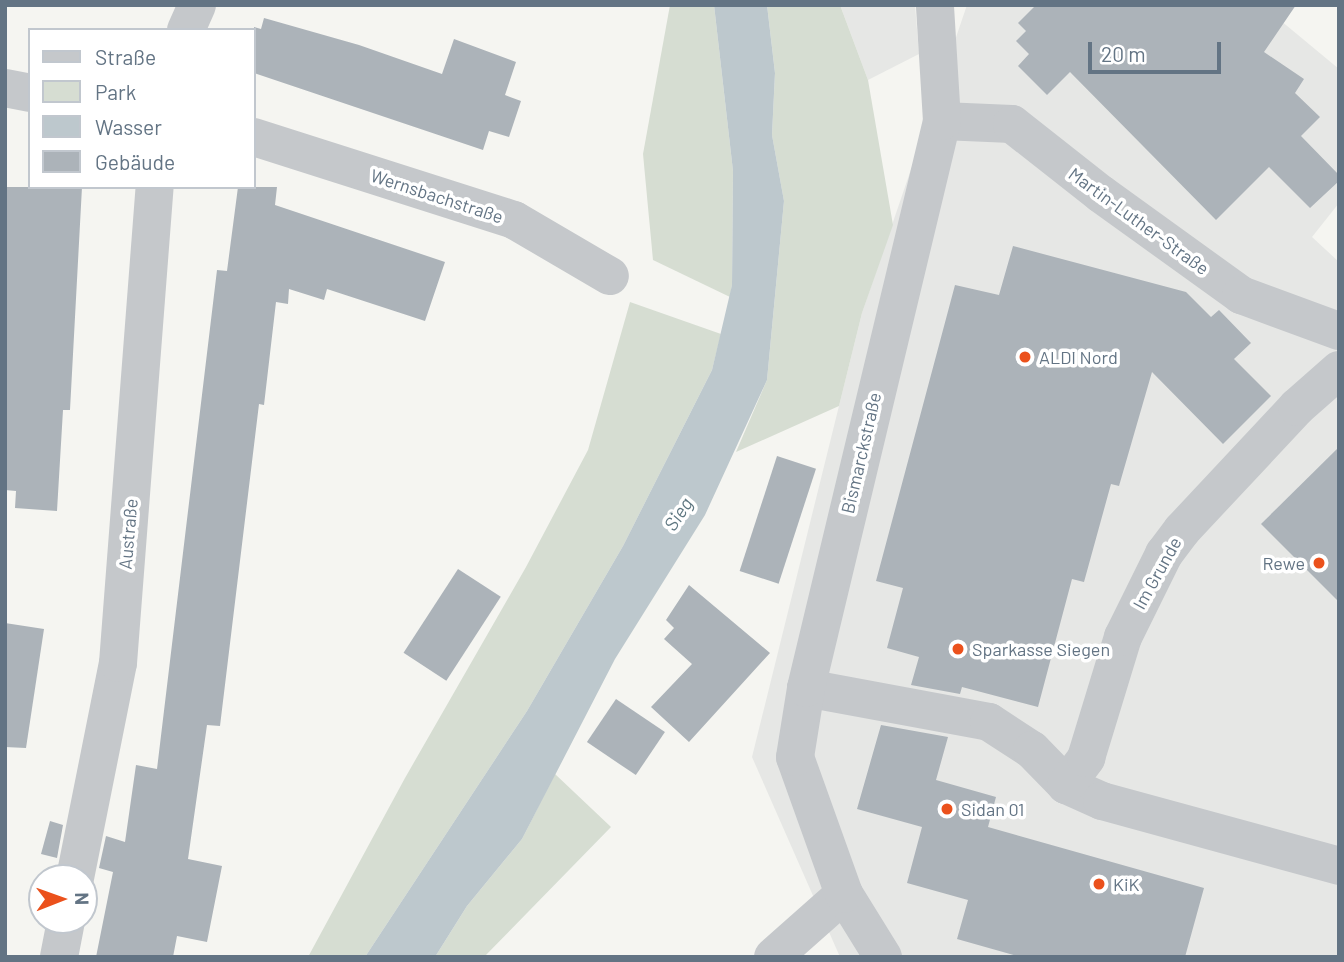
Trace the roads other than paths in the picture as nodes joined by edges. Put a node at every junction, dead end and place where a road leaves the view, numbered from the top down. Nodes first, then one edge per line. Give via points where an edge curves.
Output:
1 (197, 5) edge
2 (935, 5) edge
3 (187, 28) edge
4 (5, 88) edge
5 (28, 93) edge
6 (942, 121) junction
7 (256, 138) edge
8 (155, 189) edge
9 (610, 276) dead end
10 (1339, 331) edge
11 (1339, 370) edge
12 (806, 688) junction
13 (1066, 785) junction
14 (78, 864) edge
15 (1339, 866) edge
16 (844, 894) junction
17 (63, 934) edge
18 (59, 957) edge
19 (773, 957) edge
20 (883, 957) edge
21 (913, 957) edge

1 - 3 street
2 - 6 street, Bismarckstraße
4 - 5 street
6 - 10 street, Martin-Luther-Straße via 1012,124 1241,295
6 - 12 street, Bismarckstraße
7 - 9 street, Wernsbachstraße via 514,220
8 - 14 street, Austraße via 118,663
11 - 13 street, Im Grunde via 1297,407 1164,554 1123,638 1086,758
12 - 13 street via 989,722 1032,750
12 - 16 street, Bismarckstraße via 795,757
13 - 15 street via 1102,801
16 - 19 street
16 - 20 street, Bismarckstraße
16 - 21 street, Bismarckstraße
17 - 18 street

